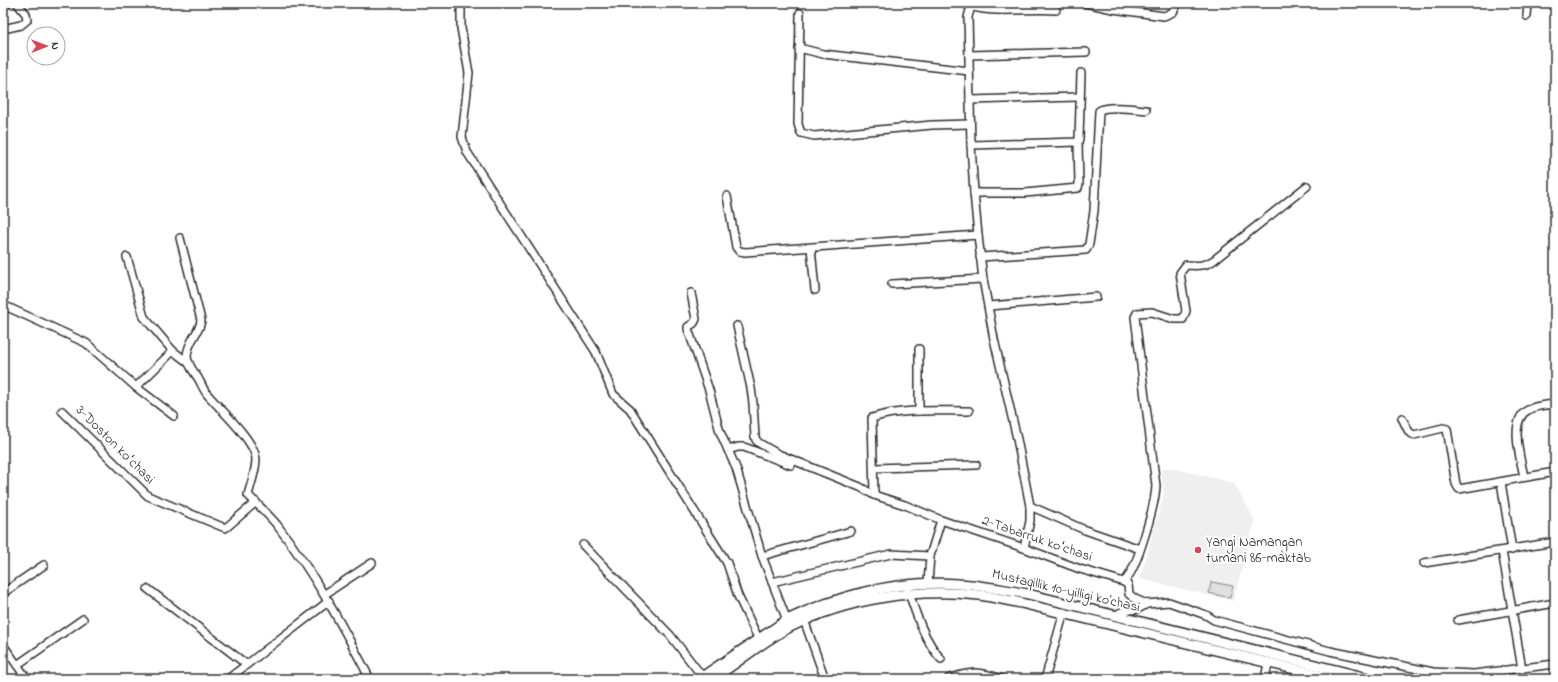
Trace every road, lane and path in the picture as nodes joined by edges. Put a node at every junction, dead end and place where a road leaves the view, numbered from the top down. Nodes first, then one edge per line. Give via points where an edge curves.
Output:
1 (8, 3) edge
2 (17, 3) edge
3 (461, 3) edge
4 (1085, 3) edge
5 (1178, 3) edge
6 (1528, 3) edge
7 (968, 4) edge
8 (1104, 5) edge
9 (3, 6) edge
10 (1056, 10) dead end
11 (800, 13) dead end
12 (1527, 16) dead end
13 (3, 29) edge
14 (799, 48) junction
15 (1086, 52) dead end
16 (969, 55) junction
17 (969, 71) junction
18 (1081, 73) dead end
19 (1079, 97) junction
20 (970, 100) junction
21 (1146, 110) dead end
22 (970, 124) junction
23 (1078, 142) junction
24 (971, 145) junction
25 (1307, 186) dead end
26 (974, 193) junction
27 (727, 196) dead end
28 (978, 235) junction
29 (180, 238) dead end
30 (811, 248) junction
31 (127, 257) dead end
32 (980, 257) junction
33 (983, 279) junction
34 (892, 284) dead end
35 (815, 290) dead end
36 (691, 292) dead end
37 (1096, 297) dead end
38 (3, 305) edge
39 (989, 306) junction
40 (737, 326) dead end
41 (919, 349) dead end
42 (173, 351) junction
43 (189, 363) junction
44 (136, 387) junction
45 (1555, 404) edge
46 (969, 410) dead end
47 (62, 411) dead end
48 (919, 411) junction
49 (174, 416) dead end
50 (1402, 418) dead end
51 (728, 450) junction
52 (976, 465) dead end
53 (874, 468) junction
54 (1555, 472) edge
55 (1524, 477) junction
56 (1501, 482) junction
57 (860, 488) junction
58 (874, 495) junction
59 (256, 502) junction
60 (1030, 506) junction
61 (941, 520) junction
62 (851, 531) dead end
63 (1555, 542) edge
64 (583, 545) dead end
65 (1024, 548) junction
66 (1140, 549) junction
67 (1512, 550) junction
68 (1502, 552) junction
69 (762, 556) junction
70 (930, 556) junction
71 (372, 563) dead end
72 (1424, 563) dead end
73 (44, 566) dead end
74 (772, 582) junction
75 (1124, 582) junction
76 (928, 583) junction
77 (148, 589) dead end
78 (908, 590) junction
79 (3, 592) edge
80 (325, 594) junction
81 (329, 601) junction
82 (1147, 604) junction
83 (1555, 604) edge
84 (1064, 612) junction
85 (1512, 612) junction
86 (1114, 616) junction
87 (803, 617) junction
88 (84, 619) dead end
89 (1458, 620) dead end
90 (788, 624) junction
91 (758, 638) junction
92 (3, 645) edge
93 (941, 659) dead end
94 (1268, 663) junction
95 (246, 664) junction
96 (1555, 664) edge
97 (17, 665) junction
98 (1522, 669) junction
99 (991, 677) edge
100 (700, 678) edge
101 (27, 679) edge
102 (228, 679) edge
103 (370, 679) edge
104 (712, 679) edge
105 (825, 679) edge
106 (948, 679) edge
107 (1002, 679) edge
108 (1045, 679) edge
109 (1266, 679) edge
110 (1336, 679) edge
111 (1372, 679) edge

1 - 9 street
2 - 13 street via 26,14 27,20 21,25
3 - 91 street via 461,28 469,73 462,137 467,152 596,352 613,394 630,409 727,563 738,596
4 - 8 street
5 - 8 street via 1173,12 1164,16
6 - 12 street
7 - 10 street via 984,10
7 - 16 street
11 - 14 street
14 - 17 street via 823,54
14 - 22 street via 798,124 802,133 814,136
15 - 16 street
16 - 17 street
17 - 20 street
18 - 19 street
19 - 20 street
19 - 23 street
20 - 22 street
21 - 32 street via 1102,108 1099,111 1094,211 1086,250
22 - 24 street
23 - 24 street
23 - 26 street via 1078,188 1026,193
24 - 26 street
25 - 66 street via 1207,265 1186,265 1180,273 1186,312 1183,319 1152,312 1137,313 1135,317 1156,486 1156,498
26 - 28 street
27 - 30 street via 736,247 739,251
28 - 30 street
28 - 32 street
29 - 43 street via 201,320 190,341 187,357
30 - 35 street
31 - 42 street via 144,317
32 - 33 street
33 - 34 street
33 - 39 street
36 - 51 street via 696,319 688,329
37 - 39 street
38 - 44 street via 86,343
39 - 60 street
40 - 57 street, 2-Tabarruk koʻchasi via 751,388 756,440 778,454
41 - 48 street
42 - 43 street
42 - 44 street
43 - 59 street via 207,393 244,434 252,448 256,458 248,494
44 - 49 street
45 - 55 street via 1537,406 1523,413 1519,419 1517,438
46 - 48 street
47 - 59 street, 3-Doston koʻchasi via 148,496 225,528
48 - 53 street via 872,418
50 - 56 street via 1409,432 1414,435 1447,429 1459,489
51 - 57 street, 2-Tabarruk koʻchasi via 744,447 853,488
51 - 69 street via 736,468
52 - 53 street
53 - 58 street
54 - 55 street
55 - 56 street
56 - 67 street
57 - 58 street, 2-Tabarruk koʻchasi
58 - 61 street, 2-Tabarruk koʻchasi
59 - 80 street via 277,525
60 - 65 street
60 - 66 street via 1085,530
61 - 65 street, 2-Tabarruk koʻchasi
61 - 70 street
62 - 69 street
63 - 67 street
64 - 100 street via 670,635
65 - 75 street, 2-Tabarruk koʻchasi
66 - 75 street via 1129,577
67 - 68 street
68 - 72 street
68 - 85 street
69 - 74 street
70 - 74 street via 891,554
70 - 76 street
71 - 80 street
73 - 79 street
74 - 90 street
75 - 82 street via 1128,585 1129,594
76 - 78 main road, Mustaqillik 10-yilligi ko'chasi
76 - 86 main road, Mustaqillik 10-yilligi ko'chasi via 986,586
77 - 95 street
78 - 84 main road, Mustaqillik 10-yilligi ko'chasi via 979,595
78 - 87 main road, Mustaqillik 10-yilligi ko'chasi via 880,589 856,594
78 - 93 street via 918,620 932,648
80 - 81 street
81 - 95 street
81 - 103 street
82 - 86 street via 1138,610 1123,611
82 - 98 street via 1169,602 1214,620 1330,650 1433,672 1474,674
83 - 85 street
84 - 94 main road, Mustaqillik 10-yilligi ko'chasi
84 - 108 street
85 - 89 street
85 - 98 street
86 - 111 main road, Mustaqillik 10-yilligi ko'chasi
87 - 90 main road, Mustaqillik 10-yilligi ko'chasi
87 - 105 street
88 - 97 street
90 - 91 main road, Mustaqillik 10-yilligi ko'chasi
90 - 104 main road, Mustaqillik 10-yilligi ko'chasi
91 - 100 main road, Mustaqillik 10-yilligi ko'chasi
92 - 97 street
94 - 109 street
94 - 110 main road, Mustaqillik 10-yilligi ko'chasi
95 - 102 street
96 - 98 street
97 - 101 street
99 - 106 street via 976,672
99 - 107 street

